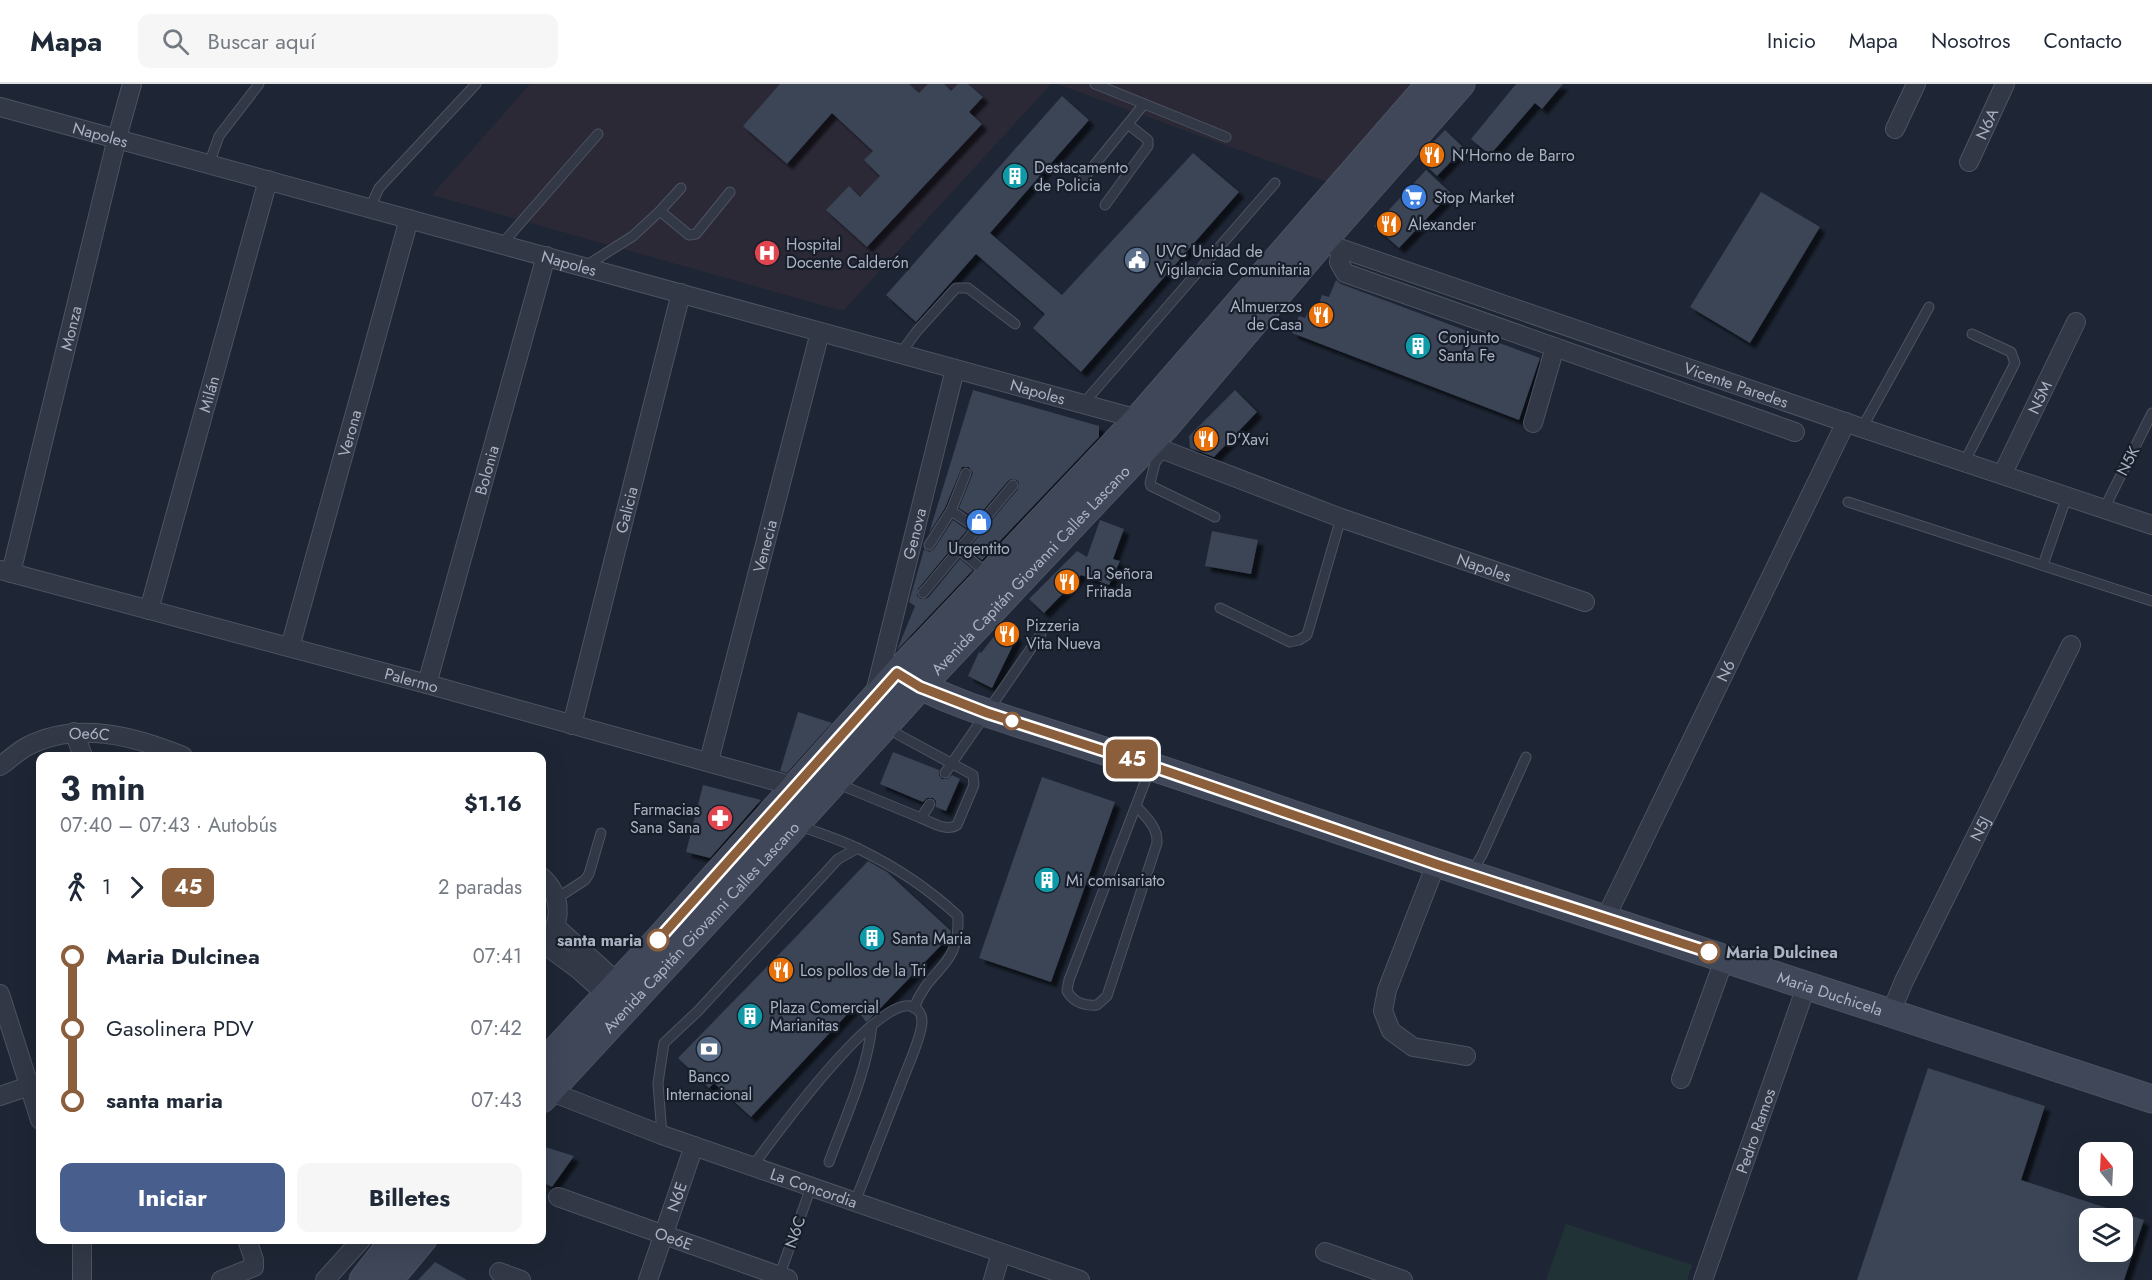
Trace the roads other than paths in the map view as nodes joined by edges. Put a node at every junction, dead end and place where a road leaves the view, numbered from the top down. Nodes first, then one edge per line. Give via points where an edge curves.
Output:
1 (132, 84) edge
2 (259, 84) edge
3 (476, 84) edge
4 (1095, 84) edge
5 (1430, 84) edge
6 (1461, 84) edge
7 (1916, 84) edge
8 (2005, 84) edge
9 (1144, 104) junction
10 (0, 106) edge
11 (1129, 125) junction
12 (1895, 129) dead end
13 (598, 134) dead end
14 (1226, 137) dead end
15 (117, 138) junction
16 (1969, 162) dead end
17 (209, 164) junction
18 (1083, 179) dead end
19 (268, 180) junction
20 (1275, 183) dead end
21 (681, 188) dead end
22 (730, 192) dead end
23 (1105, 205) dead end
24 (370, 208) junction
25 (660, 212) junction
26 (409, 219) junction
27 (502, 244) junction
28 (1332, 245) junction
29 (546, 256) junction
30 (584, 267) junction
31 (681, 294) junction
32 (1929, 307) dead end
33 (2076, 322) dead end
34 (1015, 324) dead end
35 (820, 332) junction
36 (1972, 334) dead end
37 (1555, 347) junction
38 (900, 354) junction
39 (956, 369) junction
40 (1083, 404) junction
41 (2152, 413) edge
42 (1138, 419) junction
43 (1533, 423) dead end
44 (1854, 425) junction
45 (1796, 432) dead end
46 (1156, 448) junction
47 (1965, 461) junction
48 (966, 473) dead end
49 (2003, 473) junction
50 (1013, 485) dead end
51 (2067, 496) junction
52 (1848, 502) dead end
53 (2104, 509) junction
54 (951, 511) junction
55 (1215, 517) dead end
56 (1341, 518) junction
57 (2152, 525) edge
58 (978, 528) junction
59 (929, 545) dead end
60 (960, 550) junction
61 (2043, 565) junction
62 (6, 572) edge
63 (990, 576) junction
64 (923, 593) dead end
65 (2152, 601) edge
66 (1585, 602) dead end
67 (1220, 608) dead end
68 (149, 610) junction
69 (1041, 634) dead end
70 (2071, 645) dead end
71 (290, 647) junction
72 (908, 680) junction
73 (427, 684) junction
74 (873, 700) junction
75 (987, 713) junction
76 (572, 725) junction
77 (886, 725) junction
78 (74, 732) junction
79 (82, 752) edge
80 (170, 752) edge
81 (1526, 757) dead end
82 (709, 761) junction
83 (952, 763) junction
84 (0, 766) edge
85 (1151, 766) junction
86 (945, 773) dead end
87 (797, 786) junction
88 (829, 788) junction
89 (930, 804) dead end
90 (1136, 806) junction
91 (921, 818) junction
92 (796, 824) junction
93 (601, 833) dead end
94 (858, 848) junction
95 (1436, 864) junction
96 (1470, 875) junction
97 (546, 881) edge
98 (556, 898) junction
99 (1605, 919) junction
100 (556, 927) junction
101 (546, 941) edge
102 (546, 947) edge
103 (1725, 957) junction
104 (1807, 984) junction
105 (613, 989) junction
106 (0, 994) edge
107 (914, 1008) junction
108 (1891, 1012) junction
109 (872, 1025) junction
110 (1466, 1056) dead end
111 (546, 1061) edge
112 (1681, 1079) dead end
113 (35, 1084) edge
114 (546, 1094) edge
115 (546, 1095) edge
116 (0, 1096) edge
117 (2152, 1099) edge
118 (662, 1136) junction
119 (694, 1146) junction
120 (830, 1162) dead end
121 (752, 1167) junction
122 (811, 1187) junction
123 (558, 1197) dead end
124 (855, 1202) junction
125 (663, 1236) junction
126 (82, 1244) edge
127 (249, 1244) edge
128 (358, 1244) edge
129 (391, 1244) edge
130 (419, 1244) edge
131 (1325, 1252) dead end
132 (1001, 1253) junction
133 (499, 1272) dead end
134 (785, 1279) edge
135 (82, 1280) edge
136 (221, 1280) edge
137 (326, 1280) edge
138 (363, 1280) edge
139 (390, 1280) edge
140 (521, 1280) edge
141 (648, 1280) edge
142 (993, 1280) edge
143 (1080, 1280) edge
144 (1403, 1280) edge
145 (1703, 1280) edge

1 - 15 street, Monza
2 - 17 lane via 219,136
3 - 24 lane via 379,188
4 - 9 lane
5 - 42 main road, Avenida Capitán Giovanni Calles Lascano
6 - 28 main road, Avenida Capitán Giovanni Calles Lascano
7 - 12 street
8 - 16 street, N6A
9 - 11 lane
9 - 14 lane
10 - 15 street, Napoles
11 - 18 lane
11 - 23 lane via 1148,140 1148,146
13 - 27 lane
15 - 17 street, Napoles
15 - 62 street, Monza
17 - 19 street, Napoles
19 - 24 street, Napoles
19 - 68 street, Milán
20 - 40 lane
21 - 25 lane
22 - 25 lane via 696,234 689,235
24 - 26 street, Napoles
25 - 30 lane via 633,236
26 - 27 street, Napoles
26 - 71 street, Verona
27 - 29 street, Napoles
28 - 37 street via 1345,273
28 - 44 street, Vicente Paredes
28 - 46 main road, Avenida Capitán Giovanni Calles Lascano
29 - 30 street, Napoles
29 - 73 street, Bolonia
30 - 31 street, Napoles
31 - 35 street, Napoles
31 - 76 street, Galicia
32 - 44 lane
33 - 49 street, N5M
34 - 38 lane via 968,288 956,288
35 - 38 street, Napoles
35 - 82 street, Venecia
36 - 47 lane via 2011,352 2015,363
37 - 43 street
37 - 45 street
38 - 39 street, Napoles
39 - 40 street, Napoles
39 - 74 street, Genova
40 - 42 street, Napoles
41 - 53 lane, N5K
42 - 63 main road, Avenida Capitán Giovanni Calles Lascano
44 - 47 street, Vicente Paredes
44 - 99 street, N6
46 - 55 lane via 1151,486
46 - 56 street, Napoles
46 - 72 main road, Avenida Capitán Giovanni Calles Lascano
47 - 49 street, Vicente Paredes
48 - 54 lane
49 - 51 street, Vicente Paredes
50 - 58 lane
51 - 53 street, Vicente Paredes
51 - 61 lane
52 - 61 lane
53 - 57 street, Vicente Paredes
54 - 58 lane
54 - 59 lane
56 - 66 street, Napoles
56 - 67 lane via 1308,635 1290,642
58 - 60 lane
60 - 63 lane
60 - 64 lane
61 - 65 lane
62 - 68 street, Palermo
63 - 72 main road, Avenida Capitán Giovanni Calles Lascano
68 - 71 street, Palermo
69 - 75 lane
70 - 108 street, N5J
71 - 73 street, Palermo
72 - 74 main road, Avenida Capitán Giovanni Calles Lascano
72 - 75 main road, Maria Duchicela
72 - 77 main road, Avenida Capitán Giovanni Calles Lascano
73 - 76 street, Palermo
74 - 87 main road, Avenida Capitán Giovanni Calles Lascano
75 - 83 lane
75 - 85 main road, Maria Duchicela
76 - 82 street, Palermo
77 - 83 lane
77 - 88 main road, Avenida Capitán Giovanni Calles Lascano
78 - 79 street
78 - 80 street, Oe6C via 114,734
78 - 84 street, Oe6C via 26,747
81 - 96 lane
82 - 87 street, Palermo
83 - 86 lane
83 - 91 lane via 975,777 957,825 945,828
85 - 90 lane
85 - 95 main road, Maria Duchicela
87 - 88 street, Palermo
87 - 105 main road, Avenida Capitán Giovanni Calles Lascano
88 - 91 lane
88 - 92 main road, Avenida Capitán Giovanni Calles Lascano
89 - 91 lane
90 - 90 lane via 1069,980 1067,991 1071,997 1087,1006 1097,1005 1107,996 1157,843 1154,825
92 - 94 lane
92 - 114 main road, Avenida Capitán Giovanni Calles Lascano
93 - 98 lane via 589,874
94 - 107 lane via 922,886 958,916 954,951 924,988
94 - 118 lane via 838,859 664,1043 657,1083
95 - 96 main road, Maria Duchicela
95 - 110 street via 1387,990 1383,1011 1391,1031 1413,1047
96 - 99 main road, Maria Duchicela
97 - 98 street
98 - 100 street
99 - 103 main road, Maria Duchicela
100 - 101 street
100 - 105 street
102 - 105 street
103 - 104 main road, Maria Duchicela
103 - 112 street
104 - 108 main road, Maria Duchicela
104 - 145 street, Pedro Ramos
105 - 111 main road, Avenida Capitán Giovanni Calles Lascano
106 - 113 street
107 - 109 lane via 896,1009
107 - 124 lane via 922,1023
108 - 117 main road, Maria Duchicela
109 - 120 lane via 864,1065
109 - 121 lane via 818,1080
113 - 116 street
115 - 118 street, La Concordia
118 - 119 street, La Concordia
119 - 121 street, La Concordia
119 - 125 street, N6E
121 - 122 street, La Concordia
122 - 124 street, La Concordia
122 - 134 lane, N6C
123 - 125 street, Oe6E
124 - 132 street, La Concordia
125 - 134 street, Oe6E
125 - 141 street, N6E
126 - 135 street
127 - 136 street via 254,1267
128 - 137 street
129 - 138 main road
130 - 139 main road
131 - 144 street
132 - 142 street
132 - 143 street, La Concordia
133 - 140 street

